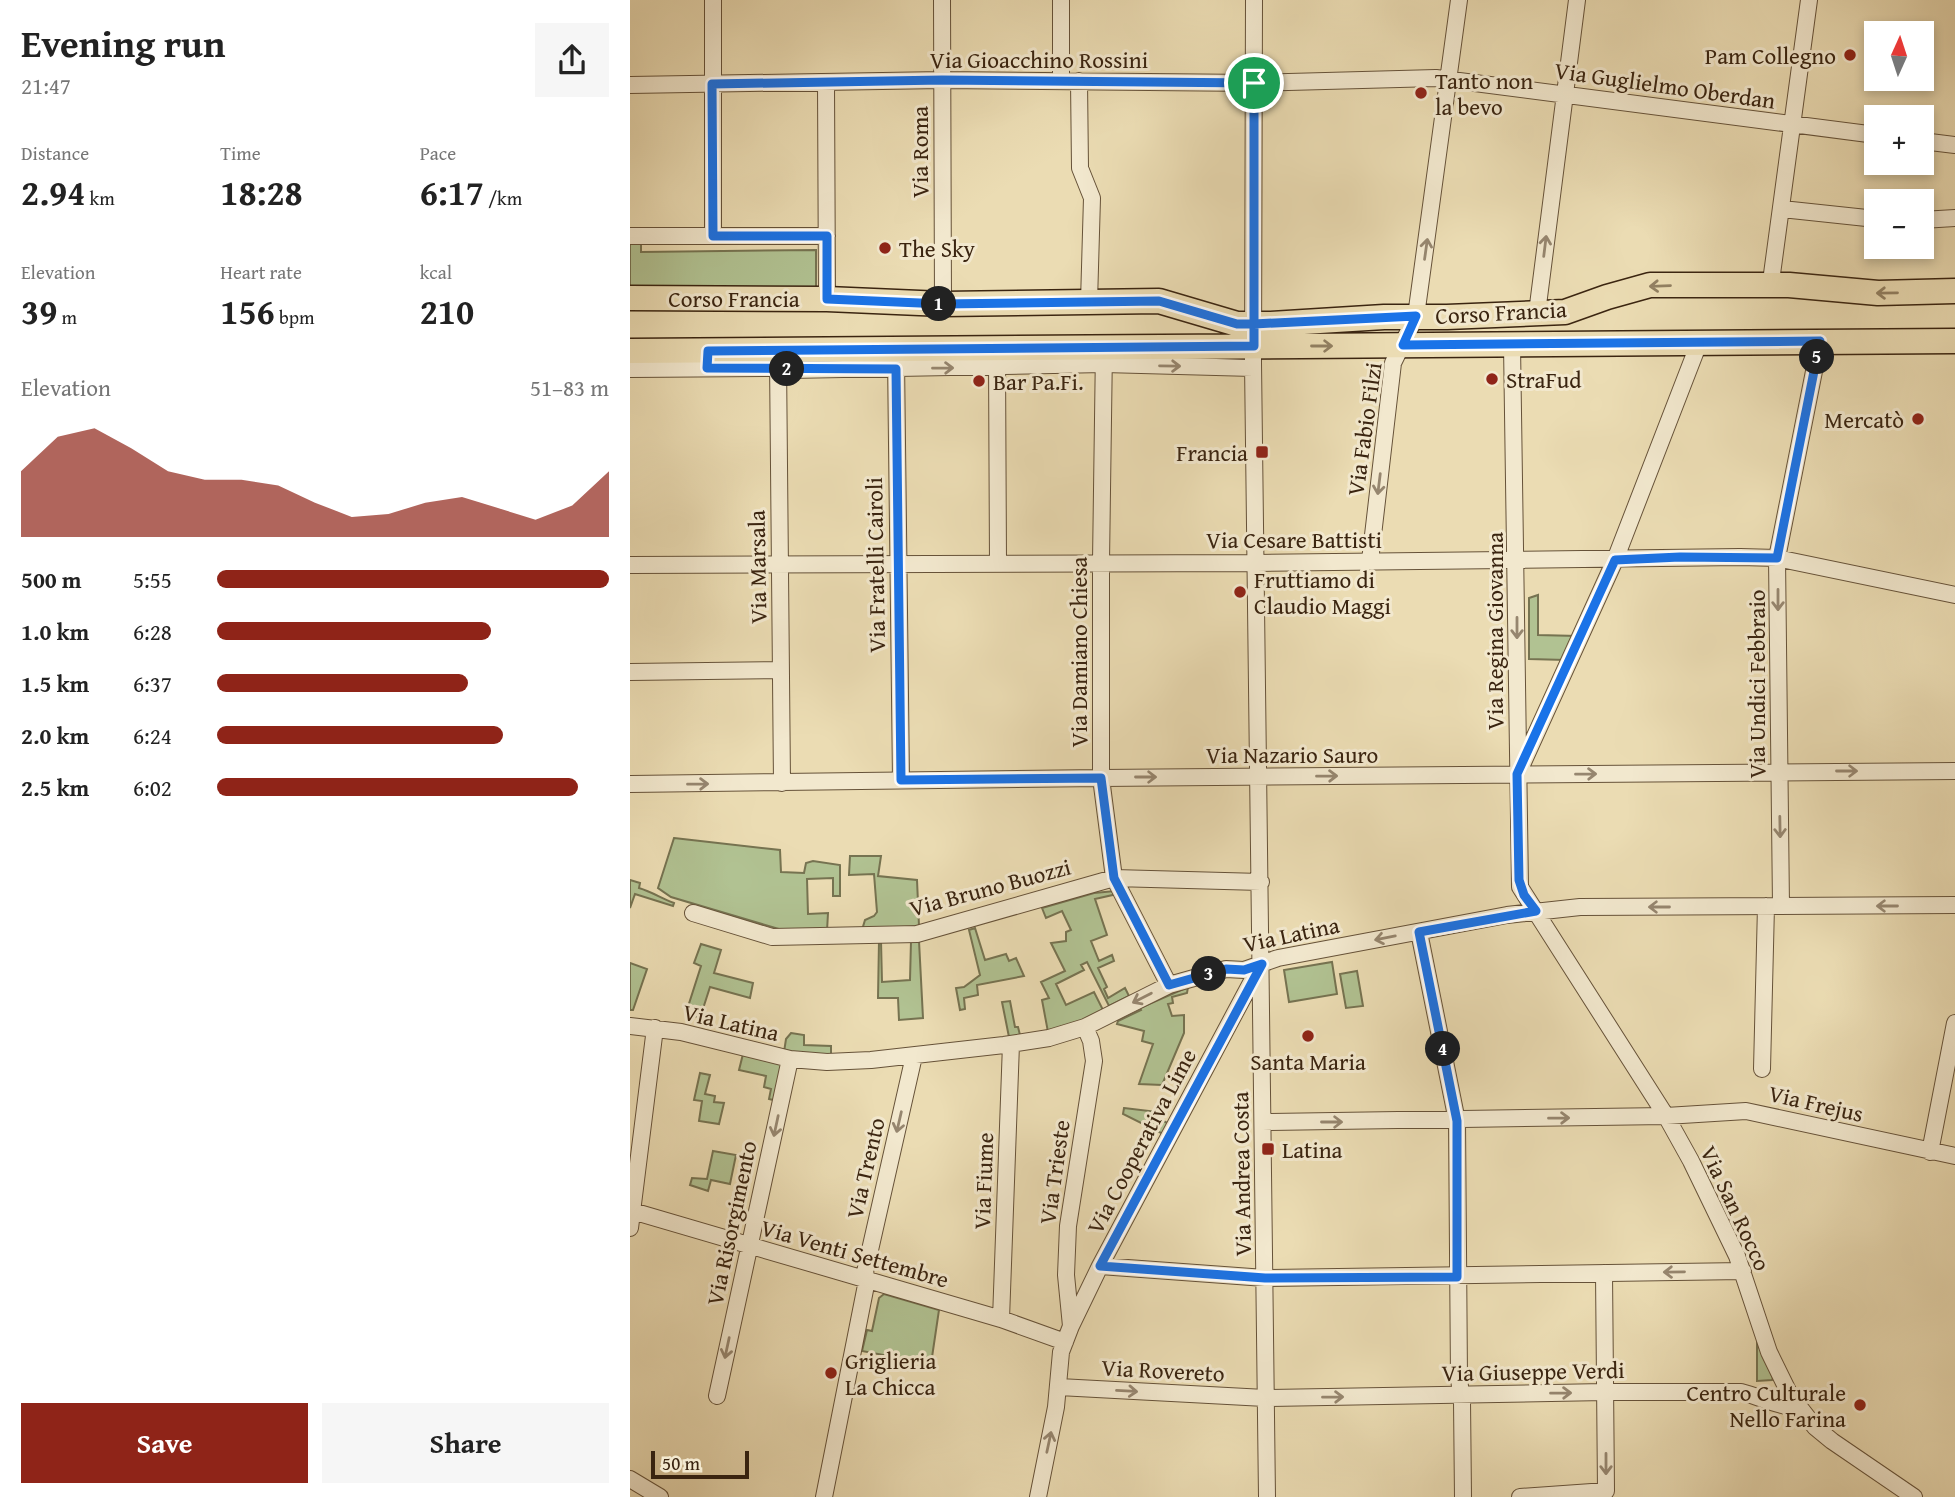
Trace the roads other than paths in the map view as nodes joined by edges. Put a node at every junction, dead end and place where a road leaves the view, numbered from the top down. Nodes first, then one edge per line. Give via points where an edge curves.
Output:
1 (712, 0) edge
2 (942, 0) edge
3 (1061, 0) edge
4 (1254, 0) edge
5 (1459, 0) edge
6 (1577, 0) edge
7 (1809, 0) edge
8 (1448, 79) junction
9 (942, 80) junction
10 (1061, 81) junction
11 (825, 83) junction
12 (1254, 83) junction
13 (712, 84) junction
14 (630, 85) edge
15 (1079, 85) junction
16 (1565, 94) junction
17 (1793, 125) junction
18 (1864, 134) edge
19 (1934, 142) edge
20 (1955, 145) edge
21 (1782, 209) junction
22 (1864, 218) edge
23 (1955, 218) edge
24 (1934, 219) edge
25 (630, 236) edge
26 (713, 236) junction
27 (827, 236) junction
28 (1772, 274) dead end
29 (1955, 292) edge
30 (630, 298) edge
31 (827, 299) junction
32 (1089, 302) junction
33 (943, 304) junction
34 (1537, 313) junction
35 (1416, 316) junction
36 (1820, 341) junction
37 (1955, 341) edge
38 (1699, 343) junction
39 (1403, 345) junction
40 (1512, 345) junction
41 (1253, 346) junction
42 (630, 352) edge
43 (1104, 356) junction
44 (997, 358) junction
45 (707, 359) junction
46 (778, 359) junction
47 (896, 359) junction
48 (630, 369) edge
49 (1777, 558) junction
50 (1517, 560) junction
51 (1615, 560) junction
52 (1370, 561) junction
53 (1101, 562) junction
54 (897, 563) junction
55 (998, 563) junction
56 (1257, 563) junction
57 (630, 565) edge
58 (780, 565) junction
59 (1955, 595) edge
60 (781, 670) junction
61 (630, 673) edge
62 (1955, 771) edge
63 (1779, 772) junction
64 (1517, 774) junction
65 (1259, 777) junction
66 (1101, 778) junction
67 (901, 780) junction
68 (782, 783) junction
69 (630, 785) edge
70 (1114, 878) junction
71 (1261, 882) junction
72 (1955, 905) edge
73 (1774, 906) junction
74 (1536, 911) junction
75 (693, 913) dead end
76 (1419, 932) junction
77 (1262, 964) junction
78 (1169, 985) junction
79 (1955, 1023) edge
80 (630, 1026) edge
81 (1085, 1027) junction
82 (655, 1028) junction
83 (1011, 1044) junction
84 (1952, 1052) edge
85 (914, 1056) junction
86 (790, 1059) junction
87 (1762, 1069) dead end
88 (1665, 1116) junction
89 (1457, 1121) junction
90 (1263, 1122) junction
91 (1930, 1152) junction
92 (1955, 1156) edge
93 (632, 1211) junction
94 (630, 1228) edge
95 (750, 1246) junction
96 (1100, 1266) junction
97 (1743, 1271) junction
98 (1604, 1273) junction
99 (1457, 1277) junction
100 (1265, 1278) junction
101 (867, 1280) junction
102 (1001, 1319) junction
103 (1071, 1326) junction
104 (1065, 1342) junction
105 (1059, 1387) junction
106 (1605, 1392) junction
107 (717, 1396) dead end
108 (1461, 1396) junction
109 (1265, 1398) junction
110 (1799, 1408) junction
111 (630, 1479) edge
112 (1891, 1491) edge
113 (660, 1497) edge
114 (824, 1497) edge
115 (1038, 1497) edge
116 (1267, 1497) edge
117 (1463, 1497) edge
118 (1520, 1497) edge
119 (1914, 1497) edge

1 - 13 street
2 - 9 street, Via Roma
3 - 10 street
4 - 12 street, Via Andrea Costa
5 - 8 street, Via Fabio Filzi
6 - 16 street
7 - 17 street
8 - 12 street, Via Gioacchino Rossini
8 - 16 street, Via Guglielmo Oberdan
35 -> 8 street, Via Fabio Filzi
9 - 10 street, Via Gioacchino Rossini
9 - 11 street, Via Gioacchino Rossini
9 - 33 street, Via Roma
10 - 15 street, Via Gioacchino Rossini
11 - 13 street, Via Gioacchino Rossini
11 - 27 street
12 - 15 street, Via Gioacchino Rossini
12 - 41 street, Via Andrea Costa
13 - 14 street, Via Gioacchino Rossini
13 - 26 street
15 - 32 street via 1080,168 1093,198
16 - 17 street, Via Guglielmo Oberdan
34 -> 16 street
17 - 18 street, Via Guglielmo Oberdan
17 - 21 street
19 - 20 street
21 - 22 street
21 - 28 street
23 - 24 street
25 - 26 street
26 - 27 street
27 - 31 street
29 -> 34 main road, Corso Francia via 1650,285 1565,312
30 - 31 main road, Corso Francia
31 - 33 main road, Corso Francia
32 - 33 main road, Corso Francia
32 - 41 main road, Corso Francia via 1159,301 1237,324
34 - 35 main road, Corso Francia
35 - 39 street, Via Fabio Filzi
35 - 41 main road, Corso Francia
36 - 37 main road, Corso Francia
36 - 38 main road, Corso Francia
36 - 49 street, Via Undici Febbraio
38 - 40 main road, Corso Francia
38 - 51 street
39 - 40 main road, Corso Francia
41 -> 39 main road, Corso Francia
39 -> 52 street, Via Fabio Filzi via 1393,363
40 - 50 street, Via Regina Giovanna
43 -> 41 main road, Corso Francia
41 - 56 street, Via Andrea Costa
42 - 45 main road, Corso Francia
43 - 44 main road, Corso Francia
43 - 53 street, Via Damiano Chiesa
47 -> 44 main road, Corso Francia
44 - 55 street
45 - 46 main road, Corso Francia
45 - 48 street, Corso Francia
46 - 47 main road, Corso Francia
46 - 58 street, Via Marsala
47 - 54 street, Via Fratelli Cairoli
49 - 51 street, Via Cesare Battisti
49 - 59 street, Via Cesare Battisti
49 -> 63 street, Via Undici Febbraio
50 - 51 street, Via Cesare Battisti
50 - 52 street, Via Cesare Battisti
50 -> 64 street, Via Regina Giovanna
51 - 64 street
52 - 56 street, Via Cesare Battisti
53 - 55 street, Via Cesare Battisti
53 - 56 street, Via Cesare Battisti
53 - 66 street, Via Damiano Chiesa
54 - 55 street, Via Cesare Battisti
54 - 58 street, Via Cesare Battisti
54 - 67 street, Via Fratelli Cairoli
56 - 65 street, Via Andrea Costa
57 - 58 street, Via Cesare Battisti
58 - 60 street, Via Marsala
60 - 61 street
60 - 68 street, Via Marsala
63 -> 62 street, Via Nazario Sauro
64 -> 63 street, Via Nazario Sauro
63 -> 73 street, Via Undici Febbraio
65 -> 64 street, Via Nazario Sauro
64 - 74 street, Via Regina Giovanna via 1519,880
66 -> 65 street, Via Nazario Sauro
65 - 71 street, Via Andrea Costa
66 - 67 street, Via Nazario Sauro
66 - 70 street, Via Damiano Chiesa
67 - 68 street, Via Nazario Sauro
69 -> 68 street, Via Nazario Sauro
70 - 71 street, Via Bruno Buozzi
70 - 75 street, Via Bruno Buozzi via 917,934 772,937
70 - 78 street, Via Damiano Chiesa
71 - 77 street, Via Andrea Costa
72 -> 73 street, Via Latina
73 -> 74 street, Via Latina
73 - 87 street
74 - 76 street, Via Latina
74 - 88 street, Via San Rocco
76 -> 77 street, Via Latina
76 - 89 street
77 - 78 street, Via Latina
77 - 90 street, Via Andrea Costa
77 - 96 street, Via Cooperativa Lime
78 -> 81 street, Via Latina
79 - 84 street
80 - 82 street, Via Latina
81 - 83 street, Via Latina
81 - 103 street, Via Trieste via 1094,1061 1068,1226
82 - 86 street, Via Latina
82 - 93 street
83 - 85 street, Via Latina
83 - 102 street, Via Fiume
84 - 91 street
85 - 86 street, Via Latina via 827,1062
85 -> 101 street, Via Trento via 865,1272
86 -> 95 street, Via Risorgimento
89 -> 88 street, Via Frejus
88 - 91 street, Via Frejus via 1746,1111
88 - 97 street, Via San Rocco
90 -> 89 street, Via Frejus
89 - 99 street
90 - 100 street, Via Andrea Costa
91 - 92 street, Via Frejus
93 - 94 street
93 - 95 street, Via Venti Settembre
95 - 101 street, Via Venti Settembre
95 -> 107 street, Via Risorgimento
96 - 100 street
96 - 103 street, Via Cooperativa Lime
97 -> 98 street
97 - 110 street, Via San Rocco via 1769,1352
98 - 99 street
98 - 106 street
99 - 100 street
99 - 108 street
100 - 109 street, Via Andrea Costa
101 - 102 street, Via Venti Settembre
101 - 114 street, Via Trento
102 - 104 street, Via Venti Settembre
103 - 104 street, Via Cooperativa Lime
104 - 105 street, Via Cooperativa Lime
105 -> 109 street, Via Rovereto
115 -> 105 street, Via Cooperativa Lime
108 -> 106 street, Via Giuseppe Verdi
106 - 110 street, Via Giuseppe Verdi via 1741,1392
106 -> 118 street via 1606,1491
109 -> 108 street, Via Giuseppe Verdi
108 - 117 street
109 - 116 street, Via Andrea Costa
110 - 112 street, Via San Rocco
111 - 113 street
112 - 119 street, Via San Rocco

